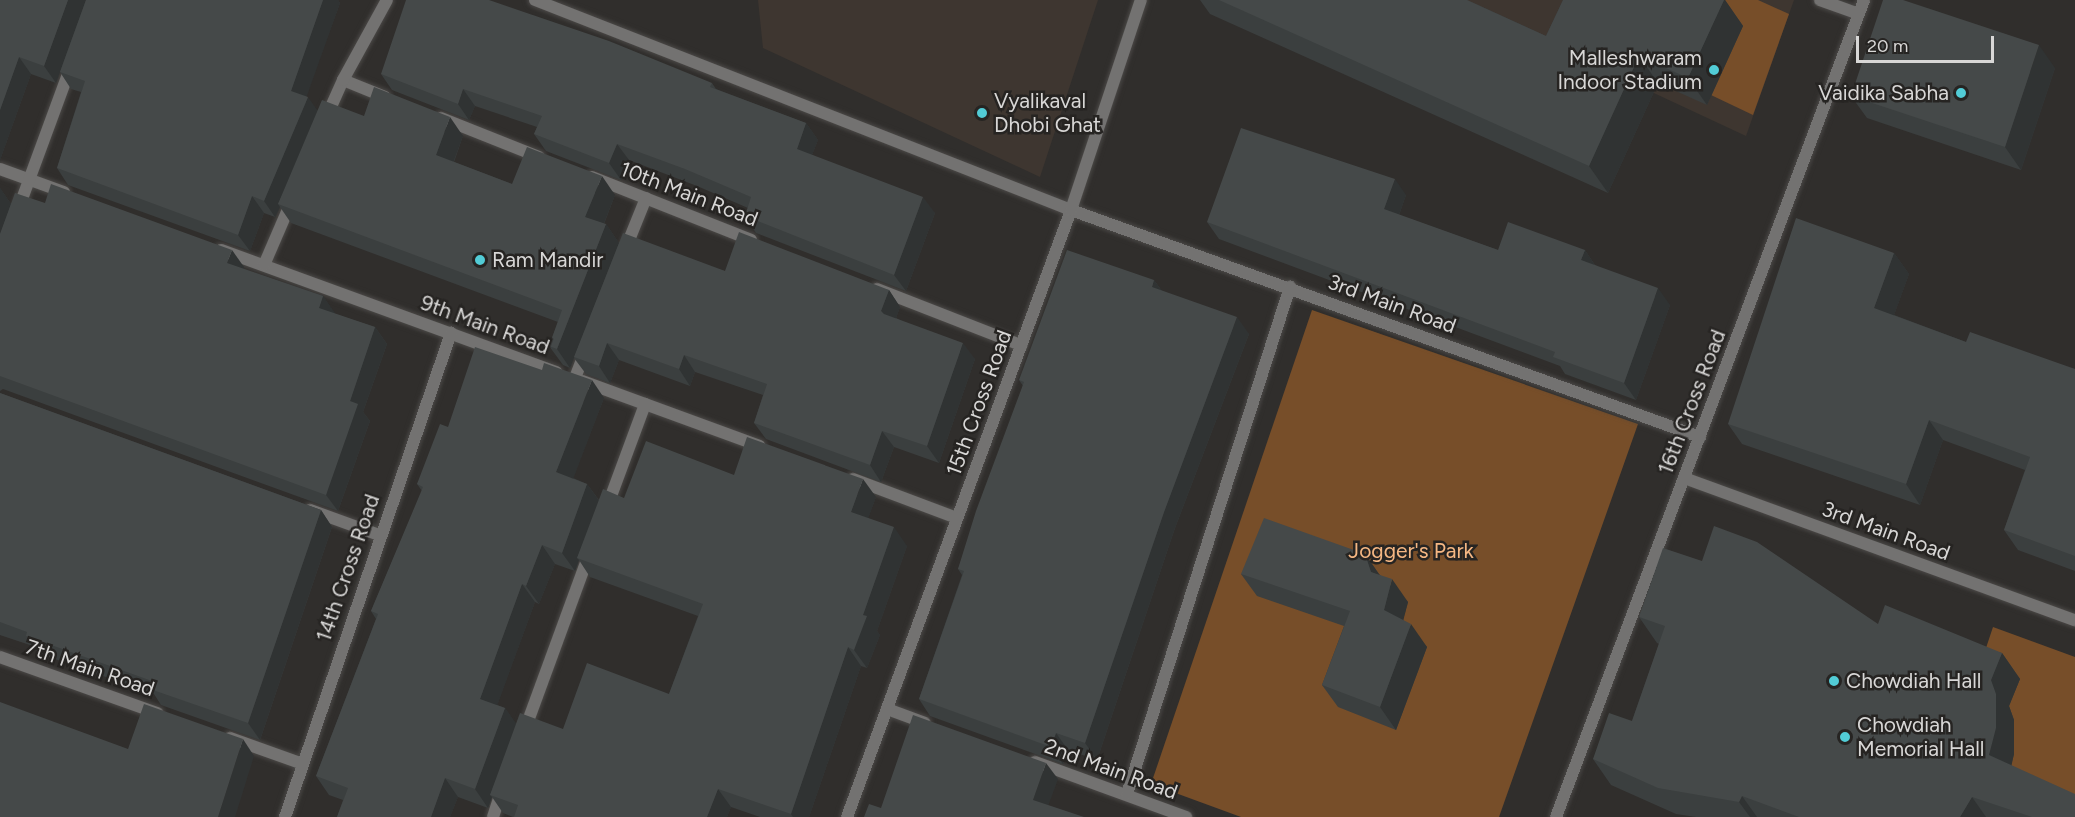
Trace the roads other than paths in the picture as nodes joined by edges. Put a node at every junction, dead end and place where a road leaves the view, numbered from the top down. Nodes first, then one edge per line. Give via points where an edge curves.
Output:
1 (387, 0) edge
2 (535, 0) edge
3 (1141, 0) edge
4 (1820, 0) edge
5 (1864, 0) edge
6 (1859, 14) junction
7 (75, 56) edge
8 (343, 80) junction
9 (397, 101) edge
10 (429, 114) edge
11 (320, 134) edge
12 (548, 160) edge
13 (0, 169) edge
14 (581, 173) edge
15 (29, 180) junction
16 (296, 189) edge
17 (74, 196) edge
18 (646, 198) junction
19 (1071, 210) junction
20 (14, 219) edge
21 (208, 245) edge
22 (767, 246) edge
23 (621, 262) edge
24 (264, 266) junction
25 (866, 285) edge
26 (1290, 287) junction
27 (451, 333) junction
28 (591, 336) edge
29 (1021, 345) junction
30 (575, 378) junction
31 (645, 404) junction
32 (1700, 437) junction
33 (779, 453) edge
34 (834, 473) edge
35 (1684, 478) junction
36 (301, 507) edge
37 (603, 515) edge
38 (957, 518) junction
39 (379, 535) junction
40 (595, 538) edge
41 (2075, 620) edge
42 (0, 657) edge
43 (886, 709) junction
44 (168, 716) edge
45 (941, 728) edge
46 (213, 732) edge
47 (517, 750) edge
48 (1017, 756) edge
49 (303, 764) junction
50 (509, 772) edge
51 (1127, 794) junction
52 (285, 817) edge
53 (493, 817) edge
54 (847, 817) edge
55 (1186, 817) edge
56 (1556, 817) edge

1 - 8 street
2 - 19 street, 3rd Main Road
3 - 19 street, 15th Cross Road
4 - 6 street
5 - 6 street, 16th Cross Road
6 - 32 street, 16th Cross Road
7 - 15 street
8 - 9 street
8 - 11 street
10 - 12 street
13 - 15 street
14 - 18 street, 10th Main Road
15 - 17 street
15 - 20 street
16 - 24 street
18 - 22 street, 10th Main Road
18 - 23 street
19 - 26 street, 3rd Main Road
19 - 29 street, 15th Cross Road
21 - 24 street, 9th Main Road
24 - 27 street, 9th Main Road
25 - 29 street
26 - 32 street, 3rd Main Road
26 - 51 street
27 - 30 street, 9th Main Road
27 - 39 street, 14th Cross Road
28 - 30 street
29 - 38 street, 15th Cross Road
30 - 31 street, 9th Main Road
31 - 33 street, 9th Main Road
31 - 37 street
32 - 35 street, 16th Cross Road
34 - 38 street
35 - 41 street, 3rd Main Road
35 - 56 street, 16th Cross Road
36 - 39 street
38 - 43 street, 15th Cross Road
39 - 49 street, 14th Cross Road
40 - 47 street
42 - 44 street, 7th Main Road
43 - 45 street
43 - 54 street, 15th Cross Road
46 - 49 street
48 - 51 street, 2nd Main Road
49 - 52 street, 14th Cross Road
50 - 53 street
51 - 55 street, 2nd Main Road

